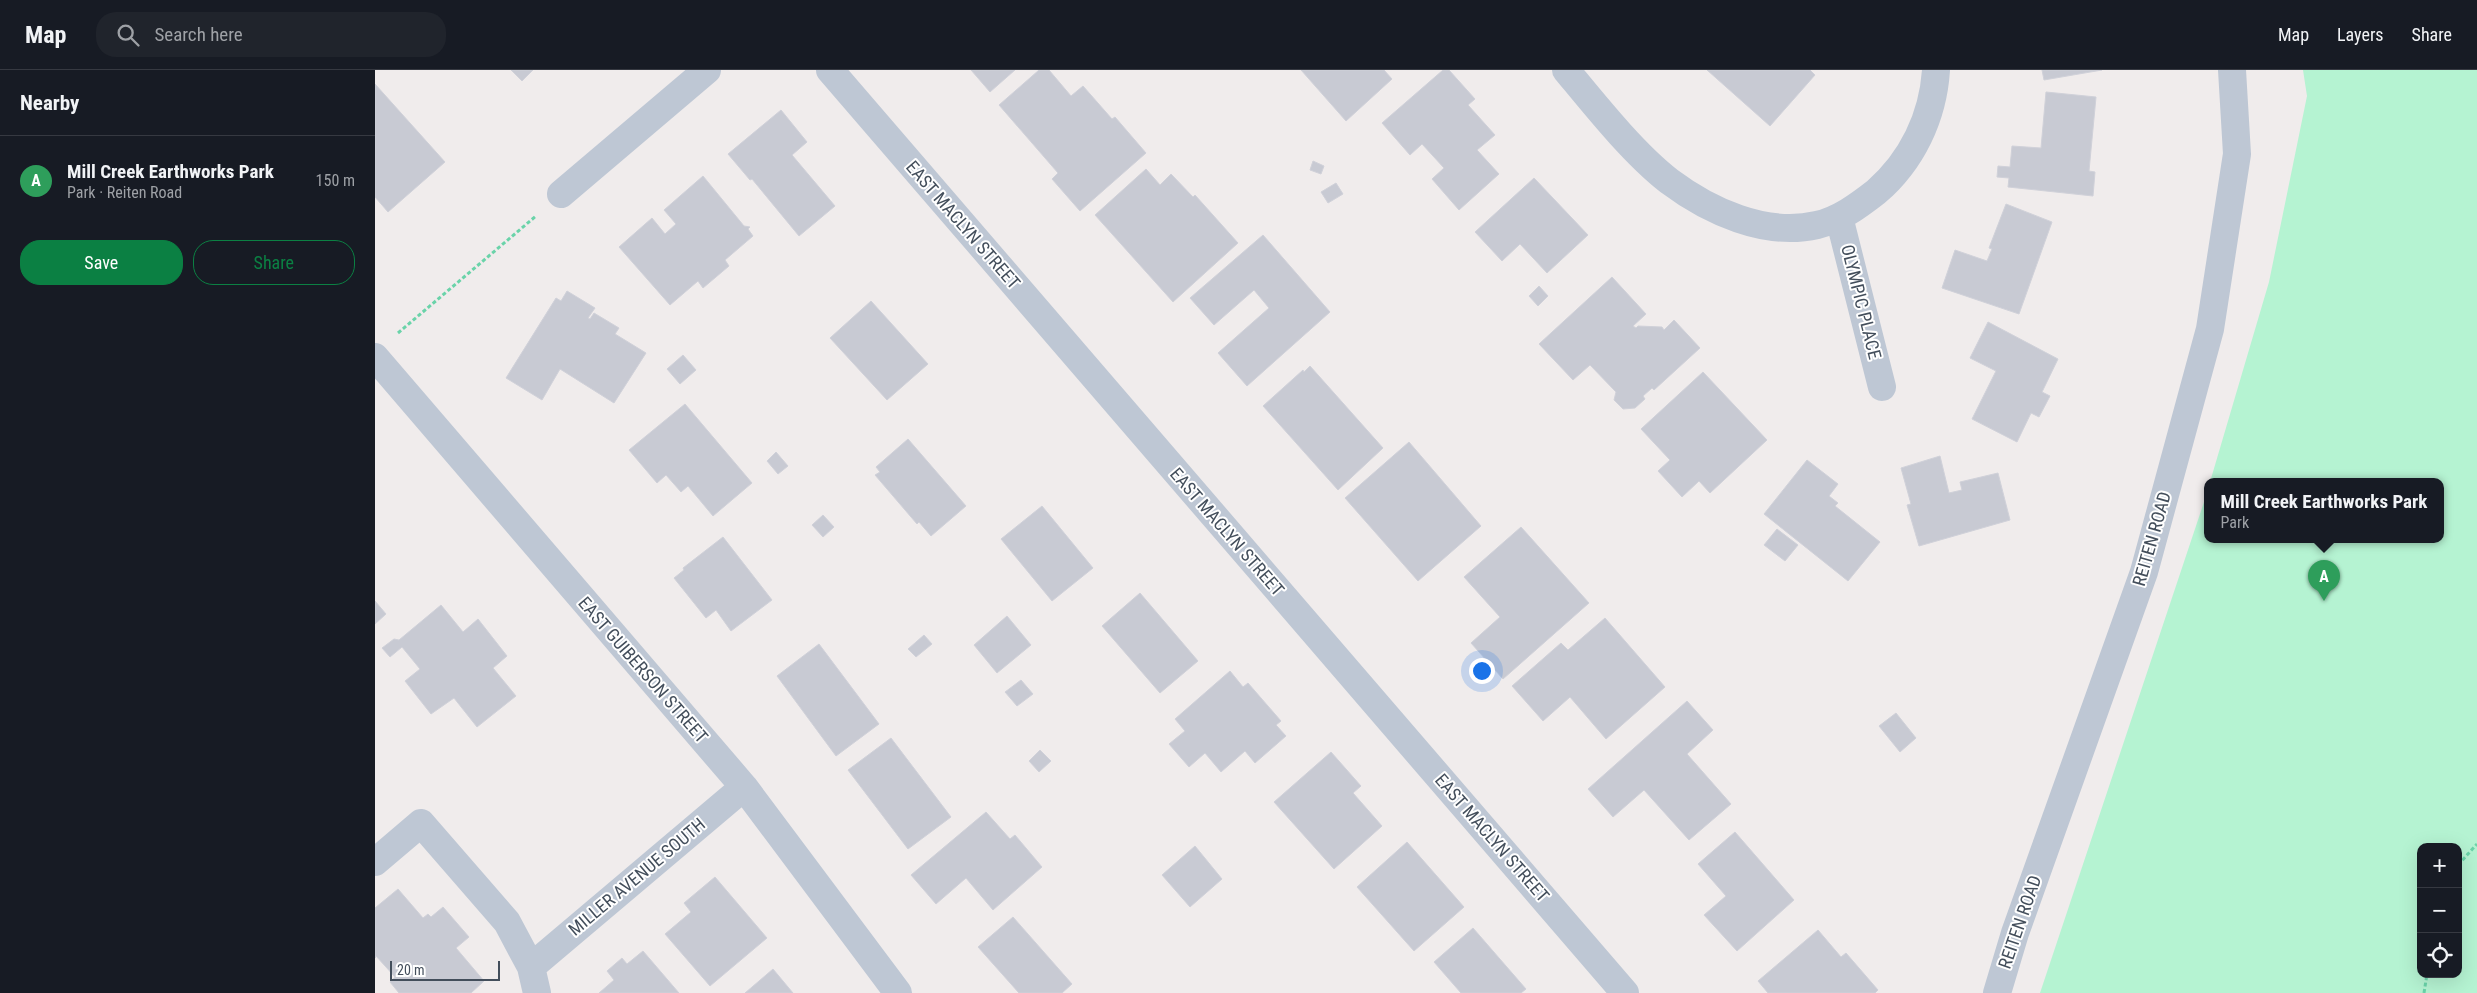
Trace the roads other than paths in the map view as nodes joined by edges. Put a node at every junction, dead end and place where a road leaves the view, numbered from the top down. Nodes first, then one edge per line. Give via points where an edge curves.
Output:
1 (707, 70) edge
2 (830, 70) edge
3 (1566, 70) edge
4 (1936, 70) edge
5 (2232, 70) edge
6 (561, 194) road end
7 (1839, 217) junction
8 (375, 357) edge
9 (1882, 387) dead end
10 (744, 787) junction
11 (375, 862) edge
12 (531, 967) junction
13 (537, 993) edge
14 (898, 993) edge
15 (1625, 993) edge
16 (1997, 993) edge

1 - 6 street
2 - 15 street, EAST MACLYN STREET
3 - 7 street via 1667,180 1701,203 1764,225 1816,225
4 - 7 street via 1929,112 1906,158 1880,188
5 - 16 street, REITEN ROAD via 2237,154 2210,329 2143,572 2015,933
7 - 9 street, OLYMPIC PLACE
8 - 10 street, EAST GUIBERSON STREET
10 - 12 street, MILLER AVENUE SOUTH
10 - 14 street, EAST GUIBERSON STREET
11 - 12 street via 421,822 507,922
12 - 13 street

